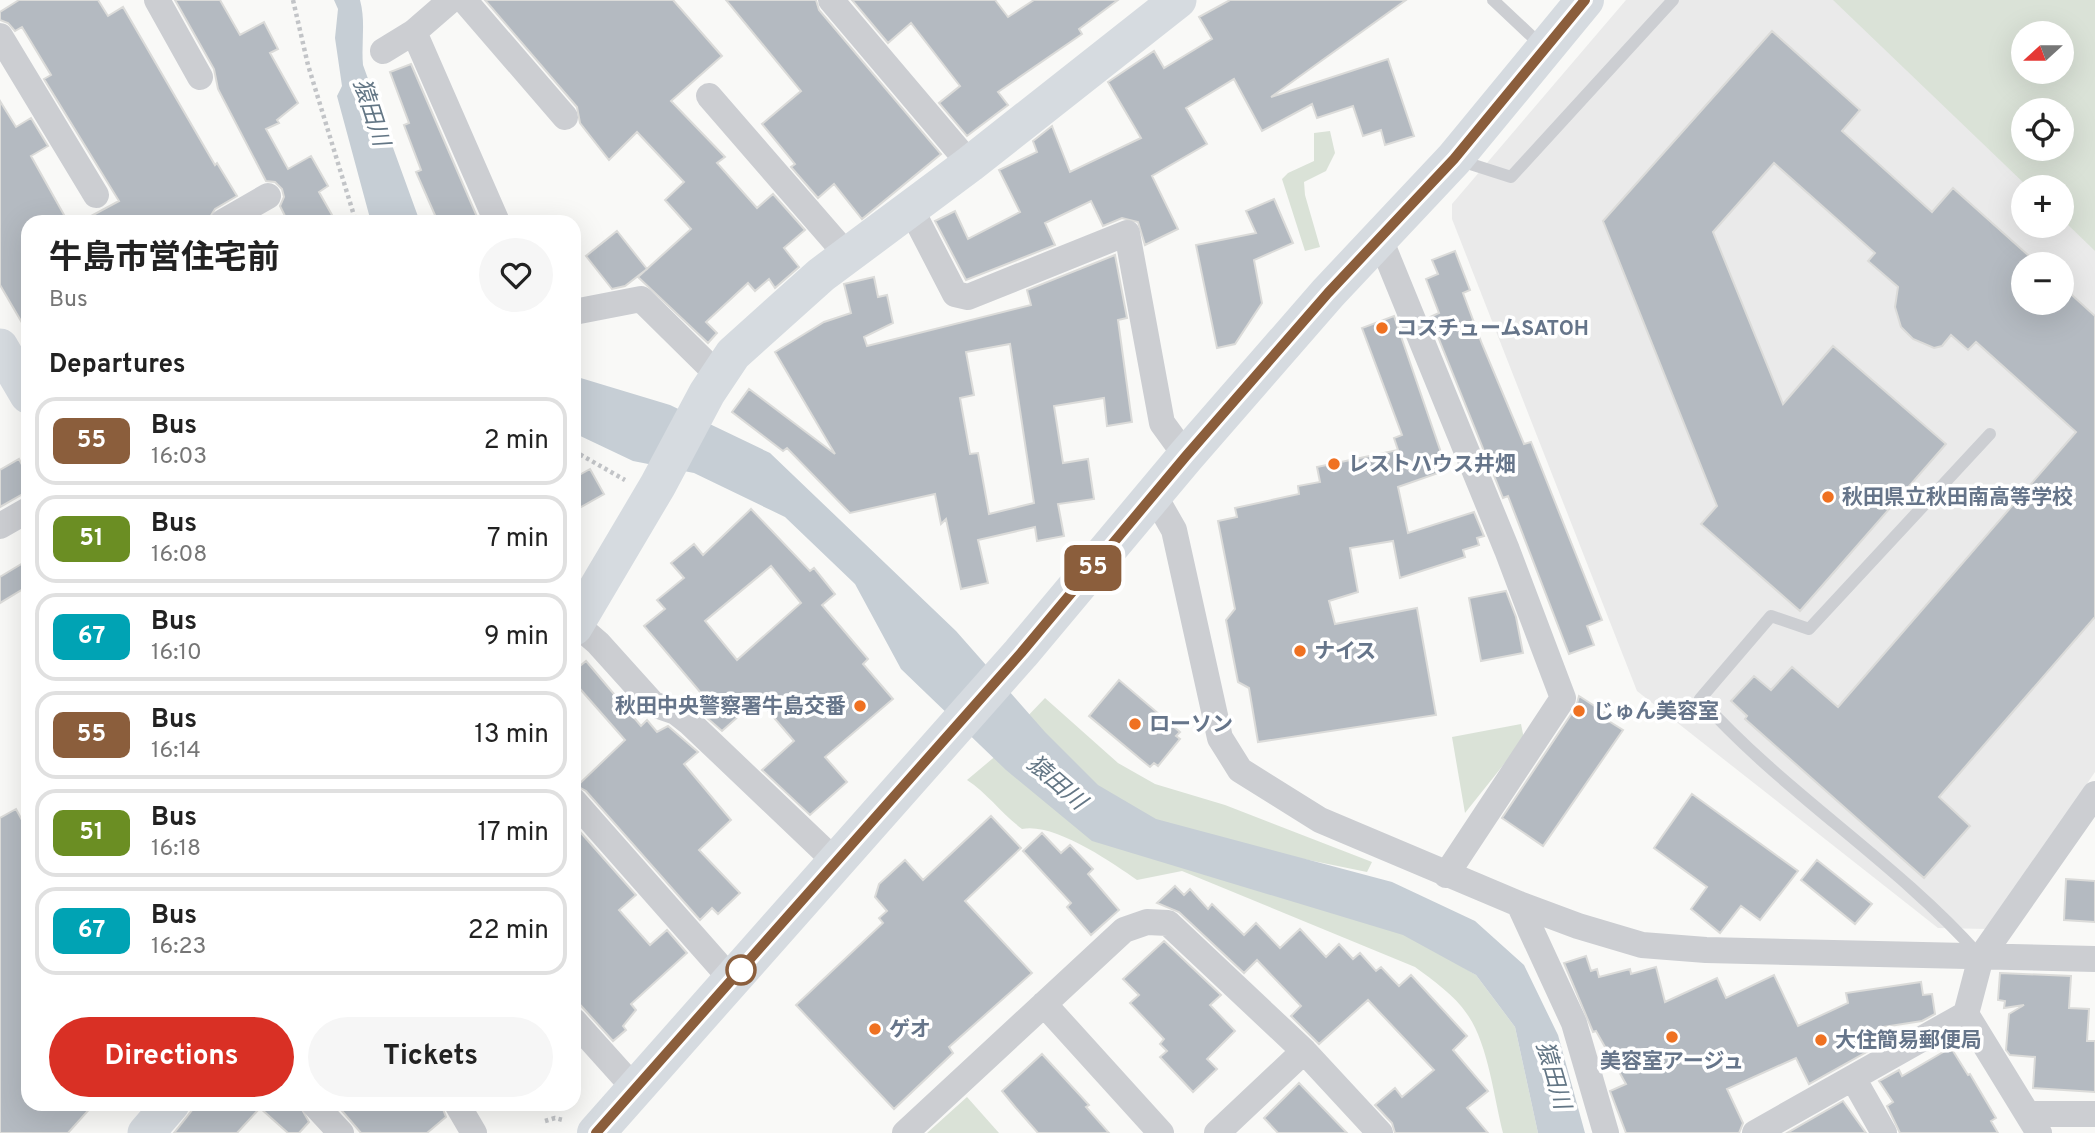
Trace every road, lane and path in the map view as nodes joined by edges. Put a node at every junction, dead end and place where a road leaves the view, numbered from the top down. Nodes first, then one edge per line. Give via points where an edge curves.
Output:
1 (158, 0) edge
2 (293, 0) edge
3 (452, 0) edge
4 (464, 0) edge
5 (831, 0) edge
6 (1178, 0) edge
7 (1493, 0) edge
8 (1585, 0) edge
9 (1673, 0) edge
10 (414, 32) junction
11 (0, 36) edge
12 (1545, 49) junction
13 (383, 51) dead end
14 (200, 77) dead end
15 (709, 96) dead end
16 (565, 117) dead end
17 (1454, 159) junction
18 (970, 164) junction
19 (96, 195) dead end
20 (268, 196) dead end
21 (911, 209) junction
22 (235, 215) edge
23 (354, 215) edge
24 (494, 215) edge
25 (1380, 239) junction
26 (847, 255) junction
27 (581, 311) edge
28 (0, 347) edge
29 (21, 383) edge
30 (713, 384) junction
31 (1990, 434) dead end
32 (581, 454) edge
33 (1186, 456) junction
34 (655, 490) junction
35 (1154, 495) junction
36 (21, 514) edge
37 (0, 526) edge
38 (581, 616) edge
39 (581, 630) edge
40 (2095, 794) edge
41 (581, 809) edge
42 (836, 862) junction
43 (1446, 875) junction
44 (1519, 904) junction
45 (1981, 957) junction
46 (2095, 959) edge
47 (732, 980) junction
48 (1044, 1004) junction
49 (1966, 1014) junction
50 (581, 1029) edge
51 (1304, 1051) junction
52 (1853, 1078) junction
53 (636, 1090) junction
54 (165, 1111) edge
55 (321, 1111) edge
56 (461, 1111) edge
57 (2095, 1114) edge
58 (545, 1121) dead end
59 (2034, 1123) edge
60 (579, 1126) edge
61 (146, 1133) edge
62 (341, 1133) edge
63 (474, 1133) edge
64 (905, 1133) edge
65 (1161, 1133) edge
66 (1217, 1133) edge
67 (1380, 1133) edge
68 (1606, 1133) edge
69 (1755, 1133) edge
70 (1884, 1133) edge

1 - 14 street
2 - 23 path
3 - 10 street
4 - 16 street
5 - 18 street
6 - 18 street
7 - 12 lane
8 - 12 highway
9 - 17 lane via 1511,177
10 - 13 street
10 - 24 street
11 - 19 street
12 - 17 highway
15 - 26 street
17 - 25 highway
18 - 21 street
20 - 22 street
21 - 26 street
21 - 33 street via 955,294 968,297 1127,233 1162,423
25 - 33 highway
25 - 43 street via 1563,698
26 - 30 street via 733,354
27 - 30 street via 641,299
28 - 29 street
30 - 34 street
31 - 45 lane via 1809,629 1771,616 1700,699 1732,735 1940,911
32 - 34 path
33 - 35 highway
34 - 38 street
35 - 42 highway
35 - 43 street via 1174,530 1220,738 1240,770 1320,820
36 - 37 street
39 - 42 street via 653,704 690,723
40 - 45 street
41 - 47 street
42 - 47 highway
43 - 44 street
44 - 45 street via 1642,945
44 - 68 street via 1574,1023
45 - 46 street
45 - 49 street
47 - 53 highway
48 - 51 street via 1124,930 1147,922 1168,923
48 - 64 street
48 - 65 street
49 - 52 street
49 - 59 street
50 - 53 street
51 - 66 street
51 - 67 street
52 - 69 street
52 - 70 street
53 - 60 highway
54 - 61 street
55 - 62 street
56 - 63 street
57 - 59 street
58 - 60 path

